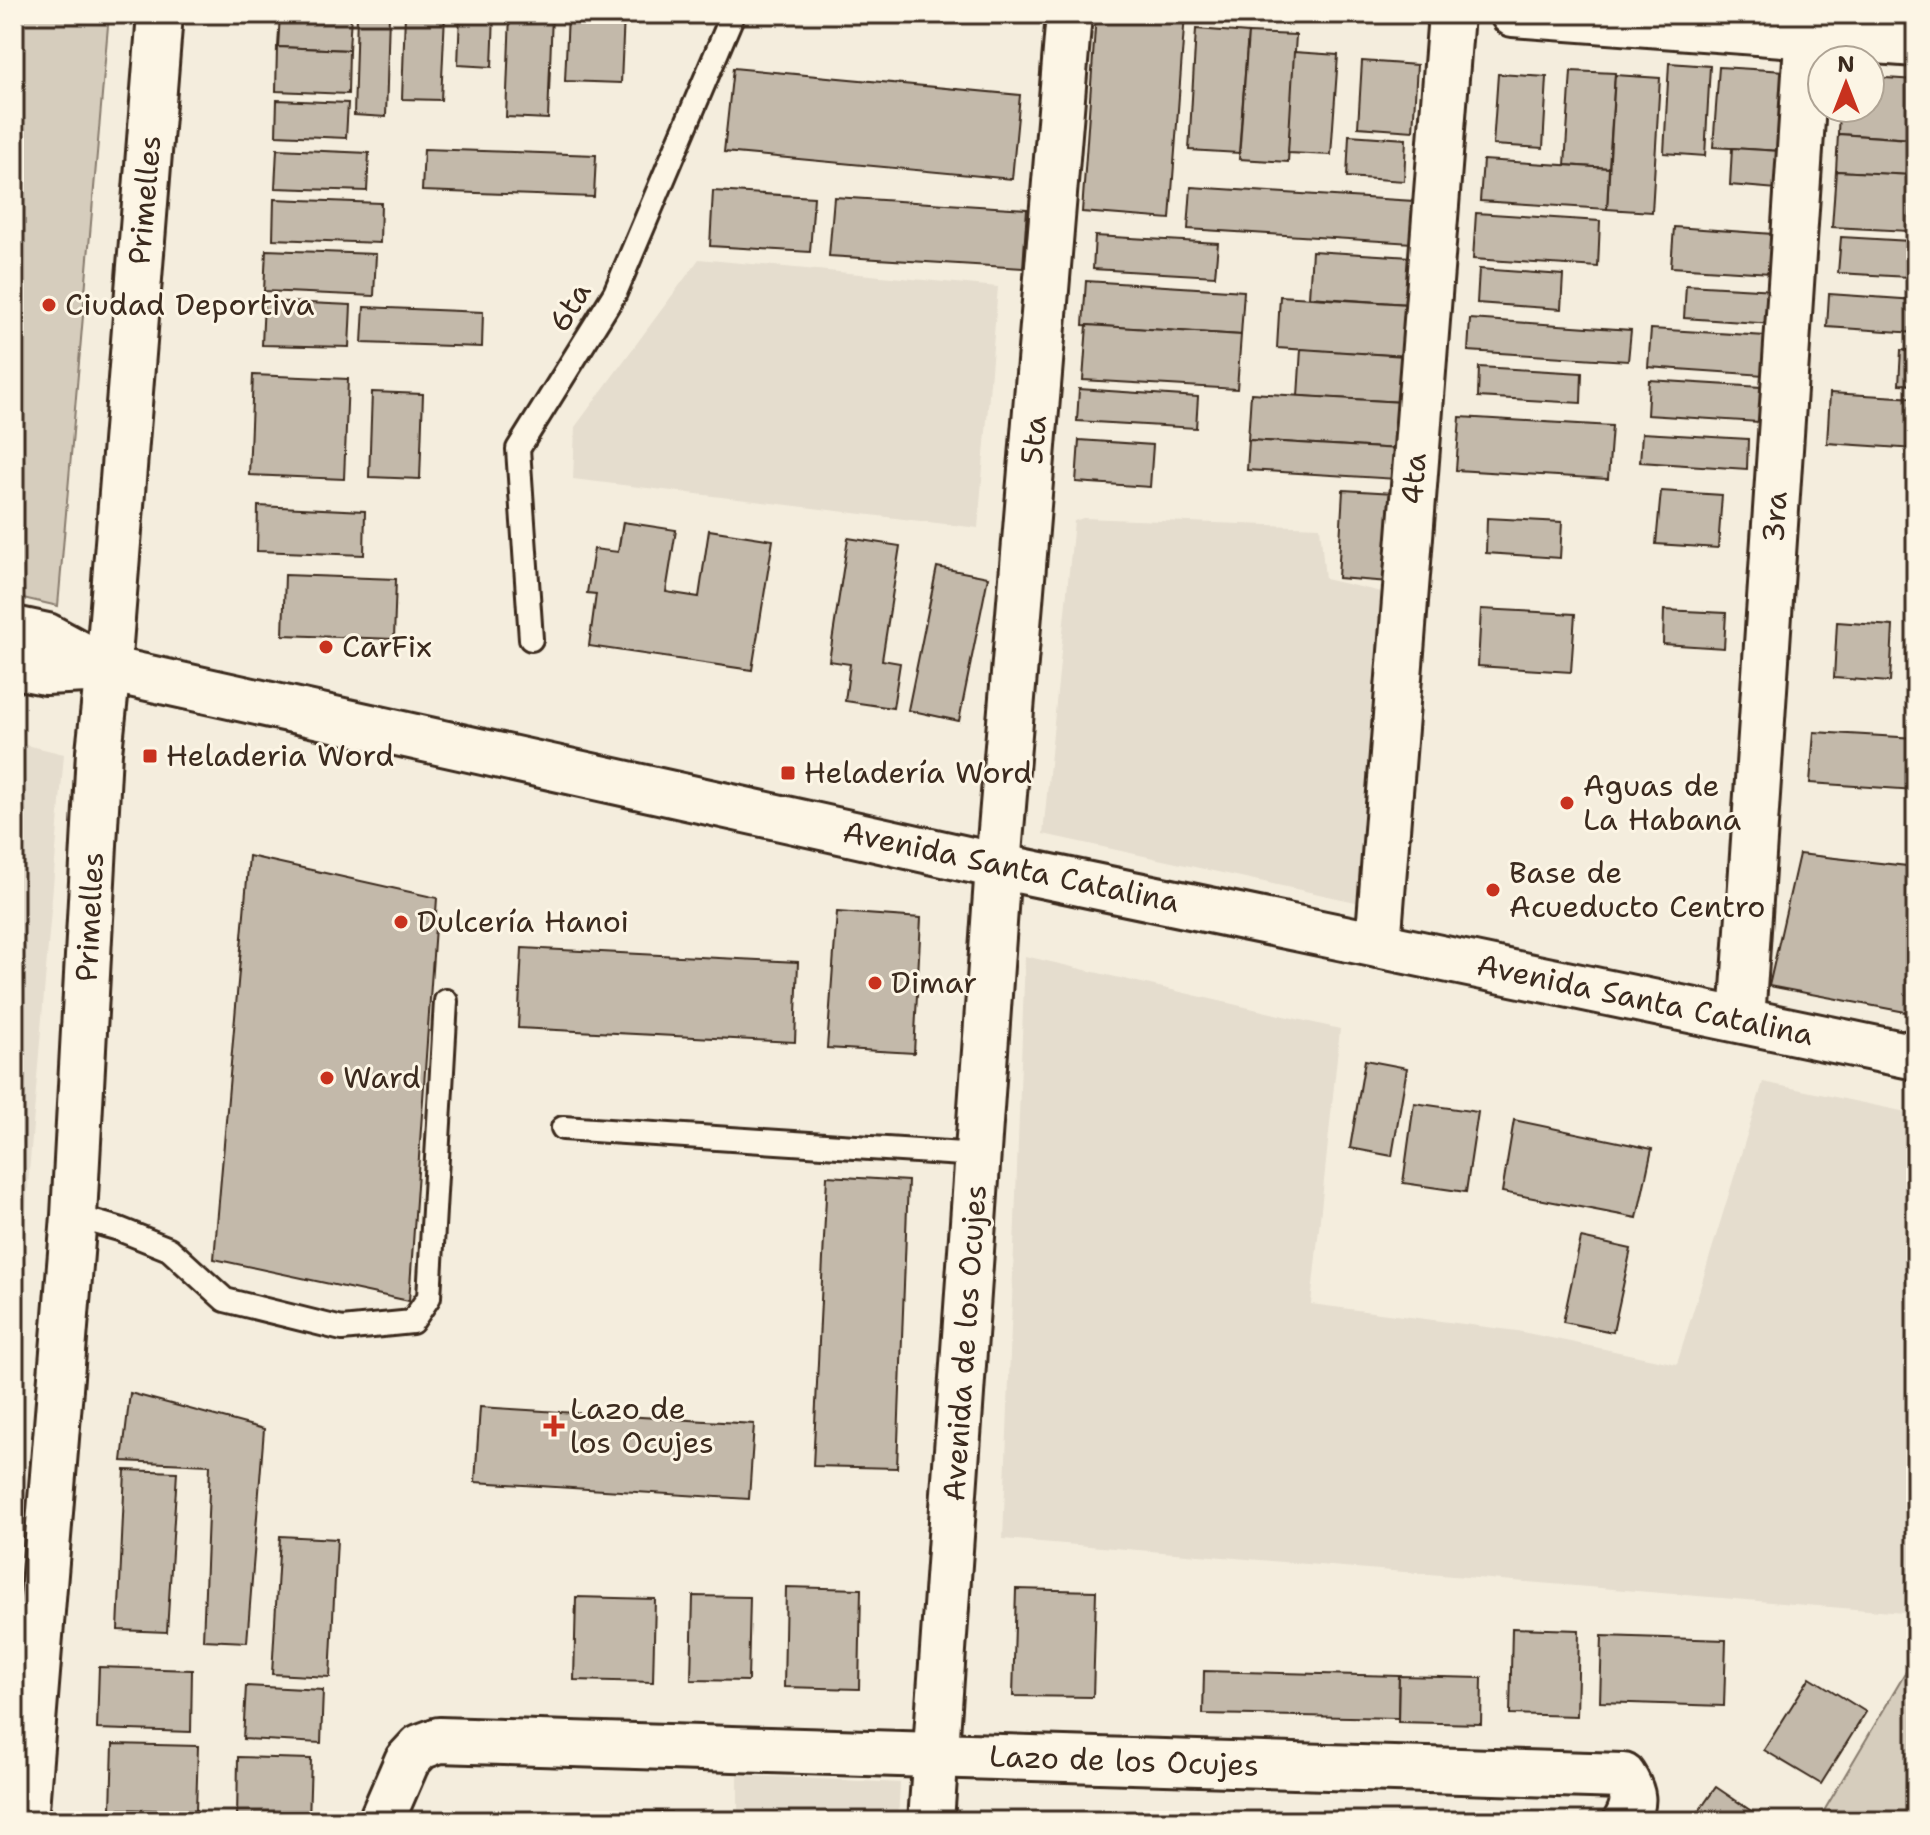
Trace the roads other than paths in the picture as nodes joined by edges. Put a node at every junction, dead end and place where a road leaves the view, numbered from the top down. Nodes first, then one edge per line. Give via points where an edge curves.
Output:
1 (160, 14) edge
2 (733, 14) edge
3 (1069, 14) edge
4 (1451, 14) edge
5 (1513, 14) edge
6 (1808, 25) edge
7 (1916, 44) edge
8 (14, 629) edge
9 (531, 639) dead end
10 (14, 666) edge
11 (108, 669) junction
12 (998, 866) junction
13 (1378, 945) junction
14 (446, 1001) dead end
15 (1742, 1020) junction
16 (1916, 1057) edge
17 (563, 1128) dead end
18 (978, 1155) junction
19 (74, 1216) junction
20 (935, 1755) junction
21 (25, 1821) edge
22 (381, 1821) edge
23 (931, 1821) edge
24 (1626, 1821) edge

1 - 11 street, Primelles
2 - 9 lane, 6ta via 615,293 518,449
3 - 12 street, 5ta
4 - 13 street, 4ta
5 - 6 street
6 - 7 street
6 - 15 street, 3ra
8 - 11 street, Avenida Santa Catalina via 47,636
10 - 11 street, Avenida Santa Catalina via 45,672
11 - 12 street, Avenida Santa Catalina
11 - 19 street, Primelles
12 - 13 street, Avenida Santa Catalina
12 - 18 street, Avenida de los Ocujes
13 - 15 street, Avenida Santa Catalina
14 - 19 lane via 429,1297 412,1322 342,1329 225,1300 169,1249
15 - 16 street, Avenida Santa Catalina
17 - 18 lane
18 - 20 street, Avenida de los Ocujes
19 - 21 street, Primelles
20 - 22 street, Lazo de los Ocujes via 439,1740 420,1747 407,1761
20 - 23 street, Avenida de los Ocujes
20 - 24 street, Lazo de los Ocujes via 1623,1776 1633,1792 1634,1807

